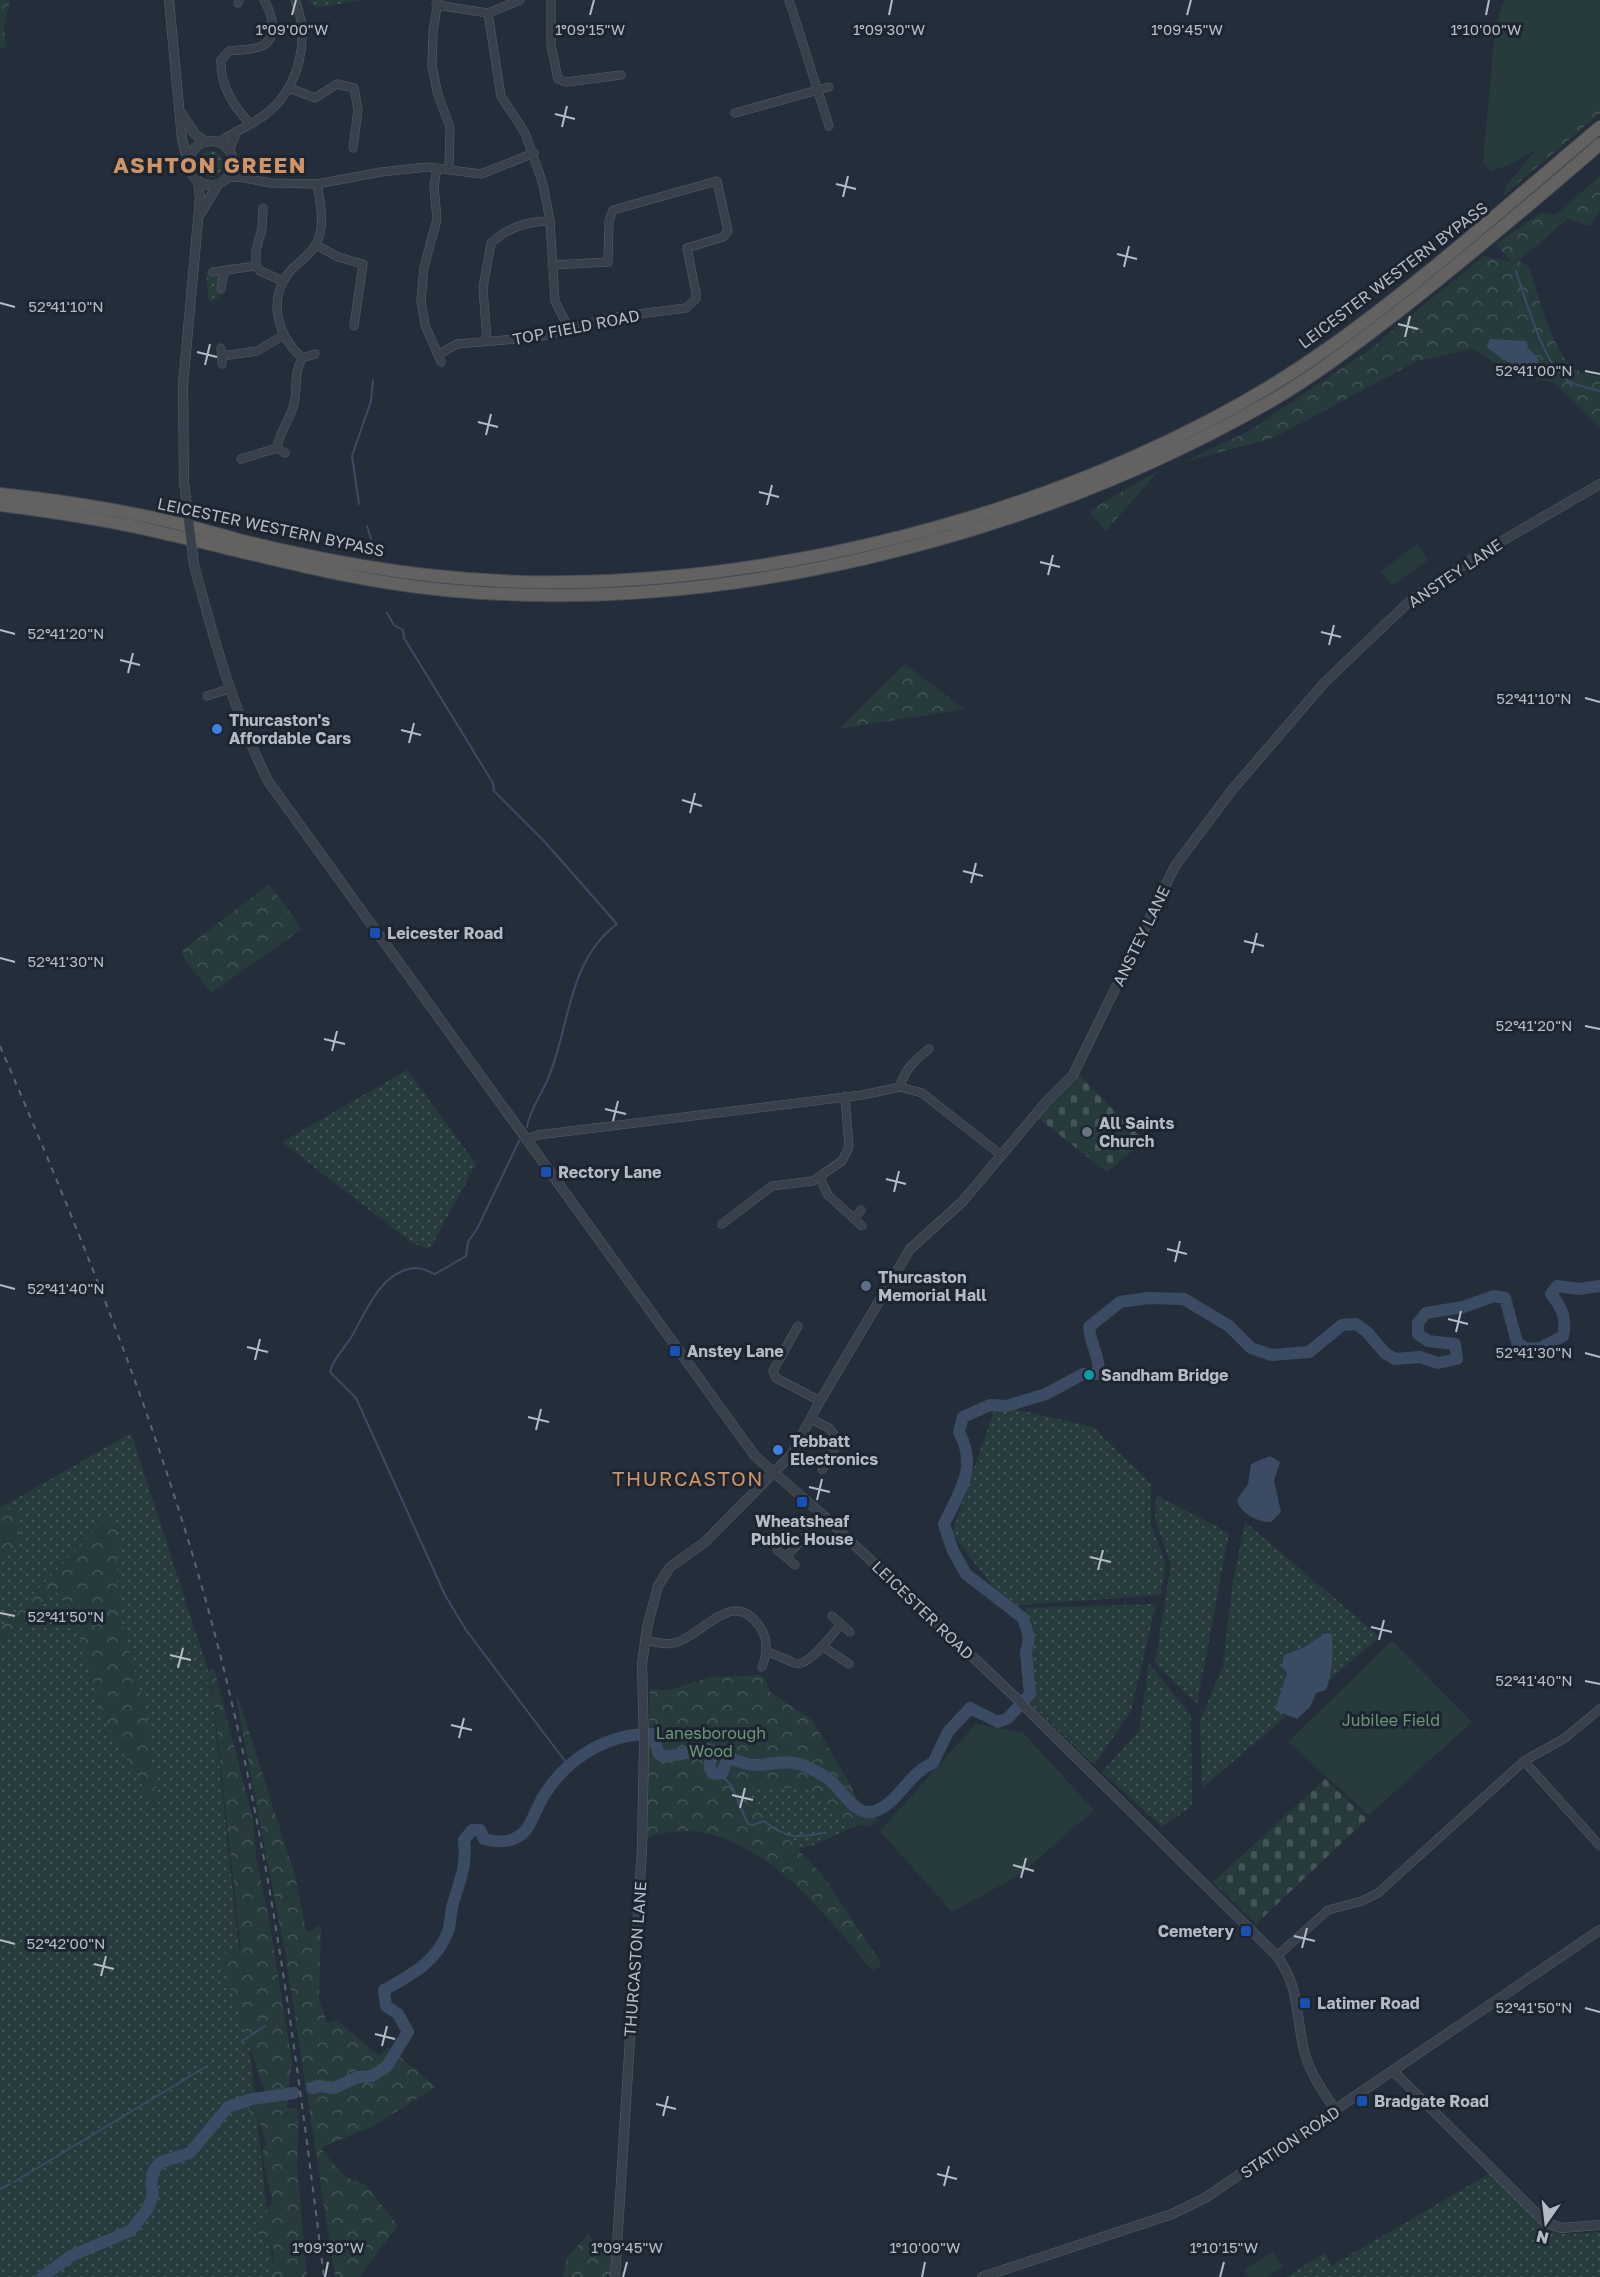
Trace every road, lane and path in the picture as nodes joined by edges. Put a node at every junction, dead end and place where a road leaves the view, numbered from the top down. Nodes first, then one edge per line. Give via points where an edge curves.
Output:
1 (169, 0) edge
2 (264, 0) edge
3 (295, 0) edge
4 (520, 0) edge
5 (551, 0) edge
6 (789, 0) edge
7 (437, 2) edge
8 (488, 13) junction
9 (621, 75) dead end
10 (829, 87) dead end
11 (289, 88) junction
12 (818, 90) junction
13 (180, 111) junction
14 (735, 113) dead end
15 (250, 124) junction
16 (829, 126) dead end
17 (1600, 127) edge
18 (237, 131) junction
19 (206, 142) junction
20 (218, 142) junction
21 (1600, 144) edge
22 (353, 148) dead end
23 (229, 151) junction
24 (534, 153) junction
25 (233, 161) junction
26 (188, 163) junction
27 (437, 168) junction
28 (449, 169) junction
29 (227, 178) junction
30 (255, 180) junction
31 (198, 181) junction
32 (218, 184) junction
33 (317, 184) junction
34 (263, 208) dead end
35 (198, 220) junction
36 (550, 221) junction
37 (316, 245) junction
38 (552, 265) junction
39 (256, 266) junction
40 (224, 271) junction
41 (213, 272) dead end
42 (284, 281) junction
43 (221, 289) dead end
44 (354, 326) dead end
45 (569, 328) junction
46 (282, 336) junction
47 (487, 341) junction
48 (315, 354) dead end
49 (222, 356) dead end
50 (302, 358) junction
51 (277, 448) junction
52 (285, 453) dead end
53 (240, 459) dead end
54 (1600, 484) edge
55 (0, 494) edge
56 (0, 505) edge
57 (228, 685) junction
58 (207, 696) dead end
59 (929, 1049) dead end
60 (900, 1087) junction
61 (845, 1096) junction
62 (527, 1139) junction
63 (1001, 1155) junction
64 (820, 1178) junction
65 (861, 1210) dead end
66 (854, 1219) junction
67 (721, 1224) dead end
68 (862, 1226) dead end
69 (798, 1326) dead end
70 (820, 1401) junction
71 (811, 1419) junction
72 (822, 1470) dead end
73 (773, 1471) junction
74 (824, 1516) junction
75 (777, 1550) dead end
76 (786, 1557) junction
77 (795, 1565) dead end
78 (832, 1616) dead end
79 (841, 1624) junction
80 (850, 1632) dead end
81 (645, 1640) junction
82 (822, 1646) junction
83 (767, 1652) junction
84 (849, 1664) dead end
85 (762, 1667) dead end
86 (1600, 1709) edge
87 (1524, 1761) junction
88 (1600, 1846) edge
89 (1600, 1930) edge
90 (1277, 1956) junction
91 (1393, 2071) junction
92 (1336, 2111) junction
93 (1600, 2225) edge
94 (615, 2277) edge
95 (982, 2277) edge

1 - 13 street
2 - 15 street via 273,28 265,44 220,55 228,96
3 - 11 street via 300,15 301,47
4 - 8 street
5 - 9 street via 551,45 558,79 566,82
6 - 12 street
7 - 8 street
7 - 28 street via 432,66 450,127
8 - 24 street via 501,96
10 - 12 street
11 - 15 street via 275,106
11 - 22 street via 315,98 337,84 350,86 357,93 362,123
12 - 14 street
12 - 16 street
13 - 19 street via 195,134
13 - 26 street
15 - 18 street
17 - 55 highway, LEICESTER WESTERN BYPASS via 1472,237 1329,348 1259,392 1097,472 1002,506 864,545 704,573 601,582 488,581 334,561 112,510
18 - 20 street
18 - 23 street
19 - 20 street
19 - 26 street via 192,151
20 - 23 street
21 - 56 highway, LEICESTER WESTERN BYPASS via 1478,249 1343,354 1264,405 1111,479 1012,515 888,552 705,585 600,594 484,593 361,578 115,522
23 - 25 street
24 - 28 street via 481,174
24 - 36 street
25 - 29 street
25 - 30 street
26 - 31 street
27 - 28 street
27 - 33 street via 381,172
27 - 47 street, TOP FIELD ROAD via 437,219 423,267 421,300 425,325 440,358 457,344
29 - 30 street
29 - 32 street
30 - 33 street
31 - 32 street
31 - 35 street, LEICESTER ROAD
32 - 35 street
33 - 37 street via 322,216
34 - 39 street
35 - 57 street, LEICESTER ROAD, bridge via 183,385 184,482 194,565
36 - 38 street
36 - 47 street via 506,231 491,243 483,288
37 - 42 street
37 - 44 street via 338,257 363,259 353,298
38 - 45 street via 555,301
38 - 45 street, TOP FIELD ROAD via 608,262 609,219 613,210 717,181 729,227 727,234 687,248 696,293 690,306 607,318
39 - 40 street
39 - 42 street
40 - 41 street
40 - 43 street
42 - 46 street via 278,308
45 - 47 street, TOP FIELD ROAD via 540,337
46 - 49 street via 257,351
46 - 50 street
48 - 50 street
50 - 51 street via 294,376 293,407
51 - 52 street
51 - 53 street
54 - 63 street, ANSTEY LANE via 1413,598 1325,682 1232,790 1175,867 1073,1075
57 - 58 street
57 - 62 street, LEICESTER ROAD via 268,781
59 - 60 street via 914,1060
60 - 61 street
60 - 63 street via 922,1093
61 - 62 street
61 - 64 street via 849,1147 842,1161
62 - 73 street, LEICESTER ROAD via 711,1397 755,1456
63 - 70 street, ANSTEY LANE via 962,1202 910,1249
64 - 66 street via 828,1195
64 - 67 street via 772,1186
65 - 66 street
66 - 68 street
69 - 70 street via 773,1371 776,1378
70 - 71 street, ANSTEY LANE
71 - 72 street via 829,1428 836,1437 835,1448
71 - 73 street, ANSTEY LANE via 791,1455
73 - 74 street, LEICESTER ROAD
73 - 81 street, ANSTEY LANE via 705,1542 668,1569 653,1602
74 - 76 street
74 - 90 street, LEICESTER ROAD via 1031,1712
75 - 76 street
76 - 77 street
78 - 79 street
79 - 80 street
79 - 82 street
81 - 83 street via 680,1642 734,1610 757,1623 763,1631
81 - 94 street, THURCASTON LANE via 640,1877
82 - 83 street via 801,1664
82 - 84 street
83 - 85 street
86 - 87 street via 1565,1738
87 - 88 street
87 - 90 street via 1378,1893 1328,1910
89 - 91 street, STATION ROAD
90 - 92 street, LEICESTER ROAD via 1297,1997 1301,2039 1310,2068
91 - 92 street, STATION ROAD
91 - 93 street via 1545,2222 1561,2228
92 - 95 street, STATION ROAD via 1188,2207

